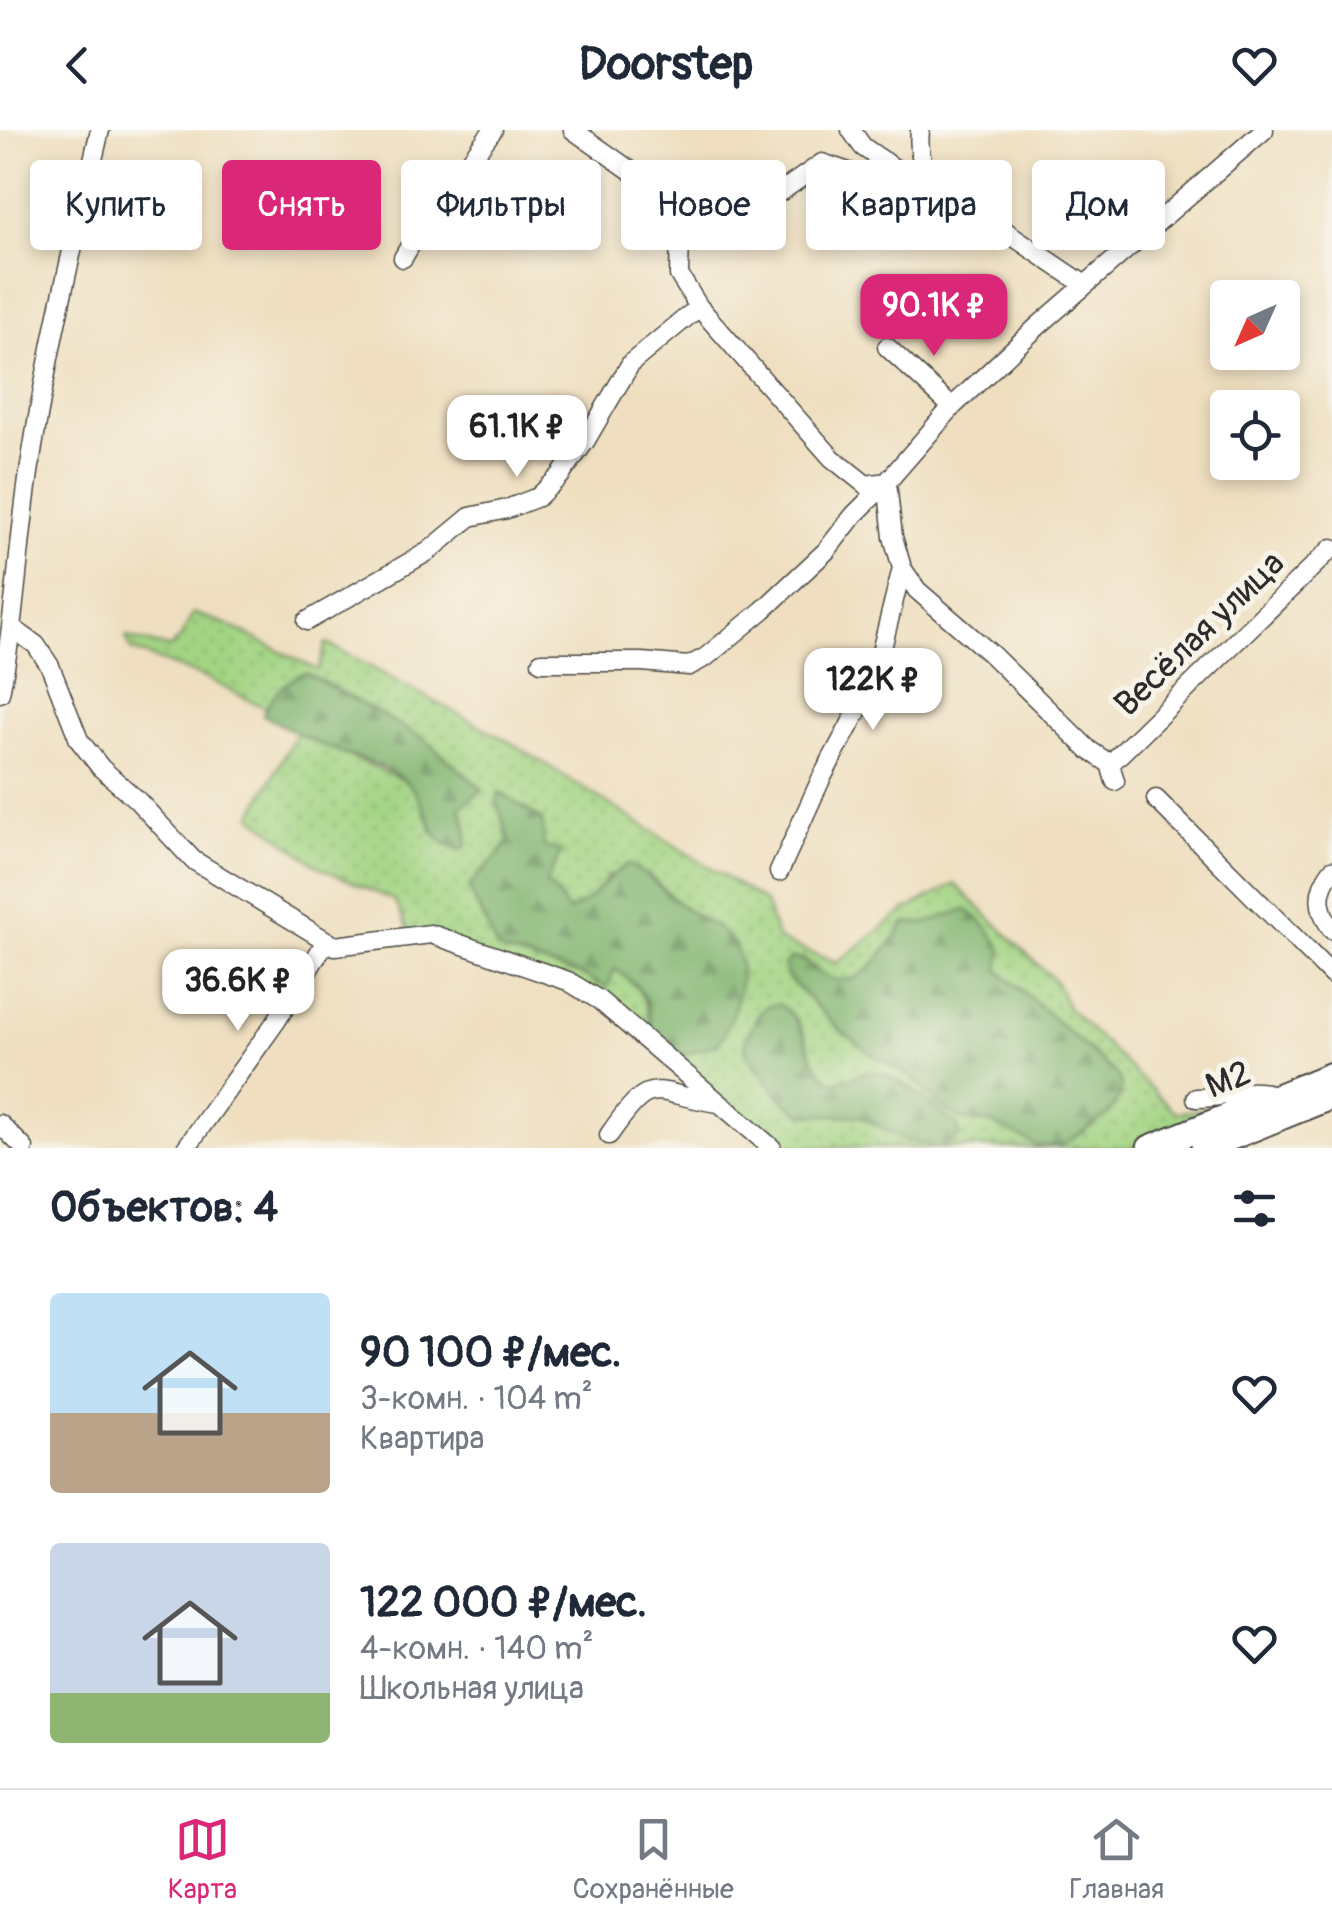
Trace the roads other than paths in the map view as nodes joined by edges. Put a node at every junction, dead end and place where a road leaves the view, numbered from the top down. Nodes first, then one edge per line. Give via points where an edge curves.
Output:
1 (100, 130) edge
2 (493, 130) edge
3 (573, 130) edge
4 (851, 130) edge
5 (920, 130) edge
6 (1264, 130) edge
7 (884, 160) edge
8 (922, 160) edge
9 (621, 164) edge
10 (1012, 239) edge
11 (680, 250) edge
12 (404, 258) dead end
13 (1085, 285) junction
14 (698, 307) junction
15 (888, 347) dead end
16 (952, 407) junction
17 (887, 482) junction
18 (1332, 548) edge
19 (902, 568) junction
20 (306, 622) dead end
21 (11, 627) junction
22 (541, 662) dead end
23 (0, 693) edge
24 (1156, 799) dead end
25 (1332, 870) edge
26 (779, 872) dead end
27 (1332, 930) edge
28 (325, 943) junction
29 (1332, 975) edge
30 (1332, 1076) edge
31 (1277, 1096) junction
32 (1332, 1096) edge
33 (1196, 1098) dead end
34 (720, 1103) junction
35 (0, 1124) edge
36 (609, 1135) dead end
37 (24, 1148) edge
38 (186, 1148) edge
39 (772, 1148) edge
40 (1150, 1148) edge
41 (1204, 1148) edge

1 - 21 street via 30,466
2 - 12 street
3 - 9 street
4 - 7 street via 863,148
5 - 8 street
6 - 13 street
10 - 13 street
11 - 14 street via 679,275
13 - 16 street
14 - 17 street via 832,458 866,485
14 - 20 street via 631,363 586,440 538,497 470,518 429,551
15 - 16 street
16 - 17 street
17 - 19 street
17 - 22 street via 763,610 689,666
18 - 19 street, Весёлая улица via 1112,772 917,590
19 - 26 street via 874,680
21 - 23 street
21 - 28 street via 50,666 79,740 101,768 194,860
24 - 29 street
25 - 27 street via 1320,903
28 - 34 street via 351,946 431,934 568,980
28 - 38 street
30 - 31 highway, М2
31 - 33 street via 1259,1090
31 - 40 highway, М2
32 - 41 highway
34 - 36 street via 644,1092
34 - 39 street
35 - 37 street

